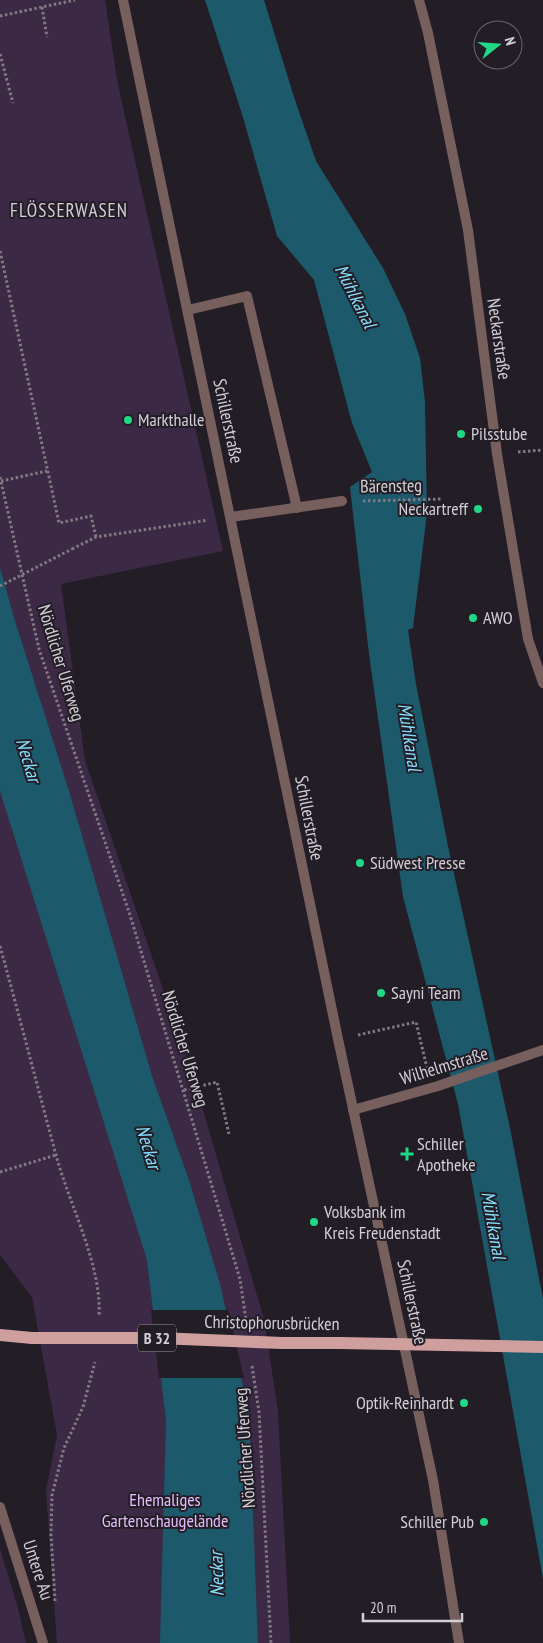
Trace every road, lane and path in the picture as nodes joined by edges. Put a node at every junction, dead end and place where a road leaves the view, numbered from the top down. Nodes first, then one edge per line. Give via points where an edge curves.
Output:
1 (75, 0) edge
2 (124, 0) edge
3 (419, 0) edge
4 (42, 7) junction
5 (0, 16) edge
6 (47, 37) dead end
7 (0, 54) edge
8 (13, 103) dead end
9 (0, 251) edge
10 (188, 310) junction
11 (47, 471) junction
12 (0, 477) edge
13 (0, 481) edge
14 (441, 499) dead end
15 (342, 501) joint
16 (297, 508) junction
17 (231, 517) junction
18 (96, 537) junction
19 (0, 586) edge
20 (543, 683) edge
21 (0, 946) edge
22 (338, 1039) junction
23 (543, 1050) edge
24 (434, 1087) junction
25 (184, 1090) junction
26 (353, 1110) junction
27 (229, 1134) dead end
28 (56, 1156) junction
29 (0, 1172) edge
30 (99, 1318) dead end
31 (247, 1326) dead end
32 (0, 1335) edge
33 (404, 1344) junction
34 (543, 1347) edge
35 (97, 1354) dead end
36 (252, 1364) dead end
37 (0, 1508) edge
38 (43, 1642) edge
39 (271, 1643) edge
40 (458, 1643) edge

1 - 4 path
2 - 10 street, Schillerstraße
3 - 20 street, Neckarstraße via 468,230 497,454 528,639
4 - 5 path
4 - 6 path
7 - 8 path
9 - 11 path
10 - 16 street via 247,296
10 - 17 street, Schillerstraße
11 - 13 path
11 - 18 path via 59,523 91,516
12 - 13 path, Nördlicher Uferweg
13 - 25 path, Nördlicher Uferweg via 39,648 130,915
14 - 15 path, Bärensteg
15 - 16 street
16 - 17 street
17 - 18 path
17 - 22 street, Schillerstraße
18 - 19 path, bridge
21 - 28 path
22 - 24 path via 416,1022
22 - 26 street, Schillerstraße
23 - 24 street, Wilhelmstraße
24 - 26 street, Wilhelmstraße
25 - 27 path via 216,1082
25 - 31 path, Nördlicher Uferweg via 240,1279
26 - 33 street, Schillerstraße
28 - 29 path
28 - 30 path via 88,1249 100,1300
32 - 33 main road, Christophorusbrücken / B 32, bridge
33 - 34 main road, Christophorusbrücken / B 32
33 - 40 street, Schillerstraße via 433,1480
35 - 38 path via 83,1407 64,1448 52,1495 55,1609
36 - 39 path, Nördlicher Uferweg via 259,1412
37 - 38 street, Untere Au

